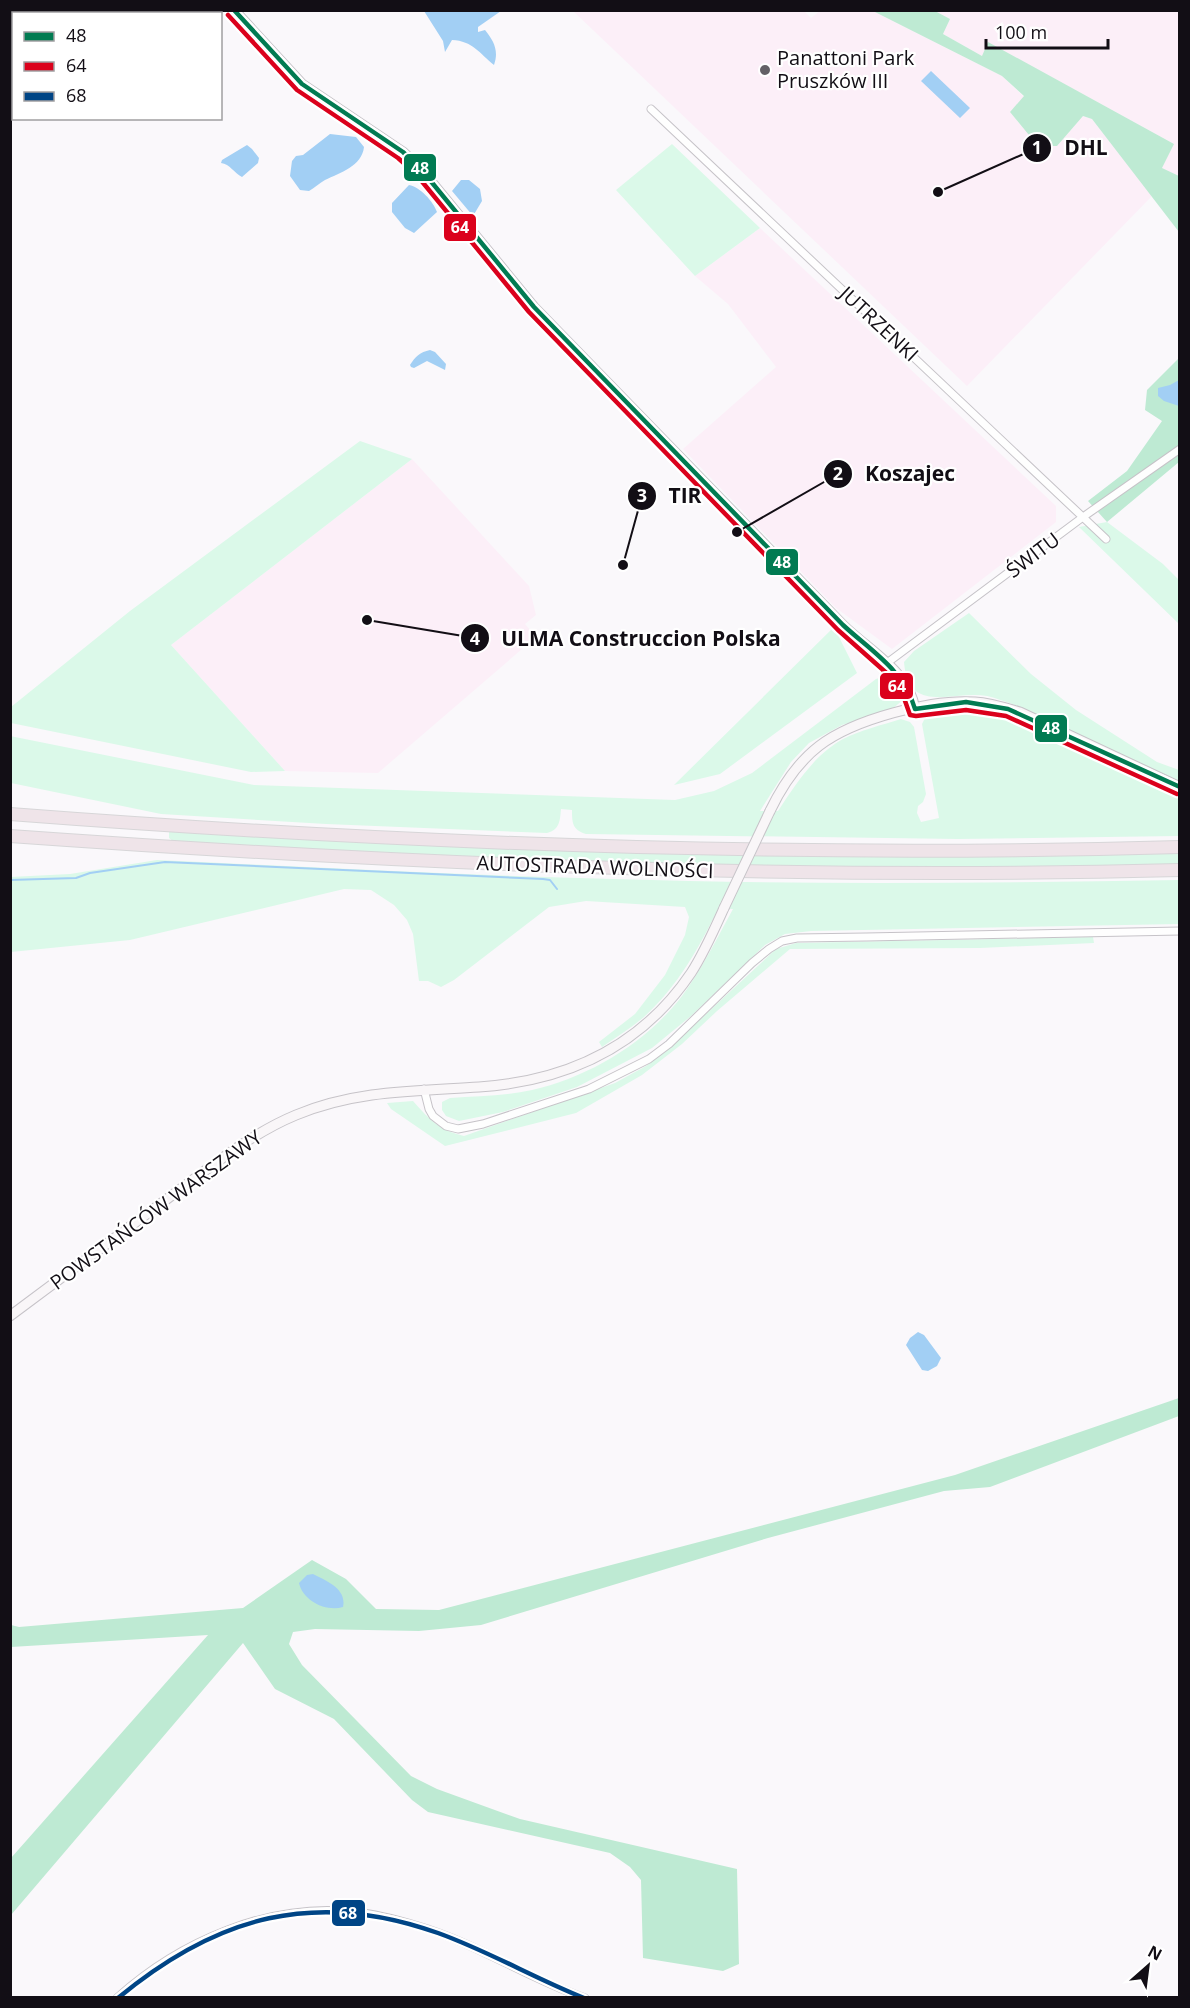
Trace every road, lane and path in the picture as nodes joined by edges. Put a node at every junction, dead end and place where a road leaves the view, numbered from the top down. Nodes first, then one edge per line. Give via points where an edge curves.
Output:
1 (234, 10) edge
2 (651, 109) dead end
3 (1179, 449) edge
4 (1083, 517) junction
5 (1106, 539) dead end
6 (887, 663) junction
7 (915, 709) junction
8 (1179, 787) edge
9 (10, 814) edge
10 (10, 836) edge
11 (1179, 847) edge
12 (1179, 870) edge
13 (1179, 931) edge
14 (424, 1089) junction
15 (10, 1316) edge
16 (117, 1998) edge
17 (585, 1998) edge

1 - 6 street via 302,84 403,152 420,168 534,307 843,625
2 - 4 street, JUTRZENKI
3 - 4 street, ŚWITU
4 - 5 street, JUTRZENKI
4 - 6 street, ŚWITU
6 - 7 street via 911,694
7 - 8 street, POWSTAŃCÓW WARSZAWY via 966,702 1008,708
7 - 14 street, POWSTAŃCÓW WARSZAWY, bridge via 859,724 831,738 797,767 779,792 698,961 677,992 640,1028 606,1052 570,1069 530,1081
9 - 11 highway, AUTOSTRADA WOLNOŚCI via 323,835 586,845 866,850
10 - 12 highway, AUTOSTRADA WOLNOŚCI via 267,854 630,869 874,873
13 - 14 street via 797,938 768,949 649,1059 589,1089 458,1129 433,1116
14 - 15 street, POWSTAŃCÓW WARSZAWY via 352,1097 294,1115 260,1133
16 - 17 street via 156,1966 217,1934 271,1918 328,1911 356,1912 419,1926

